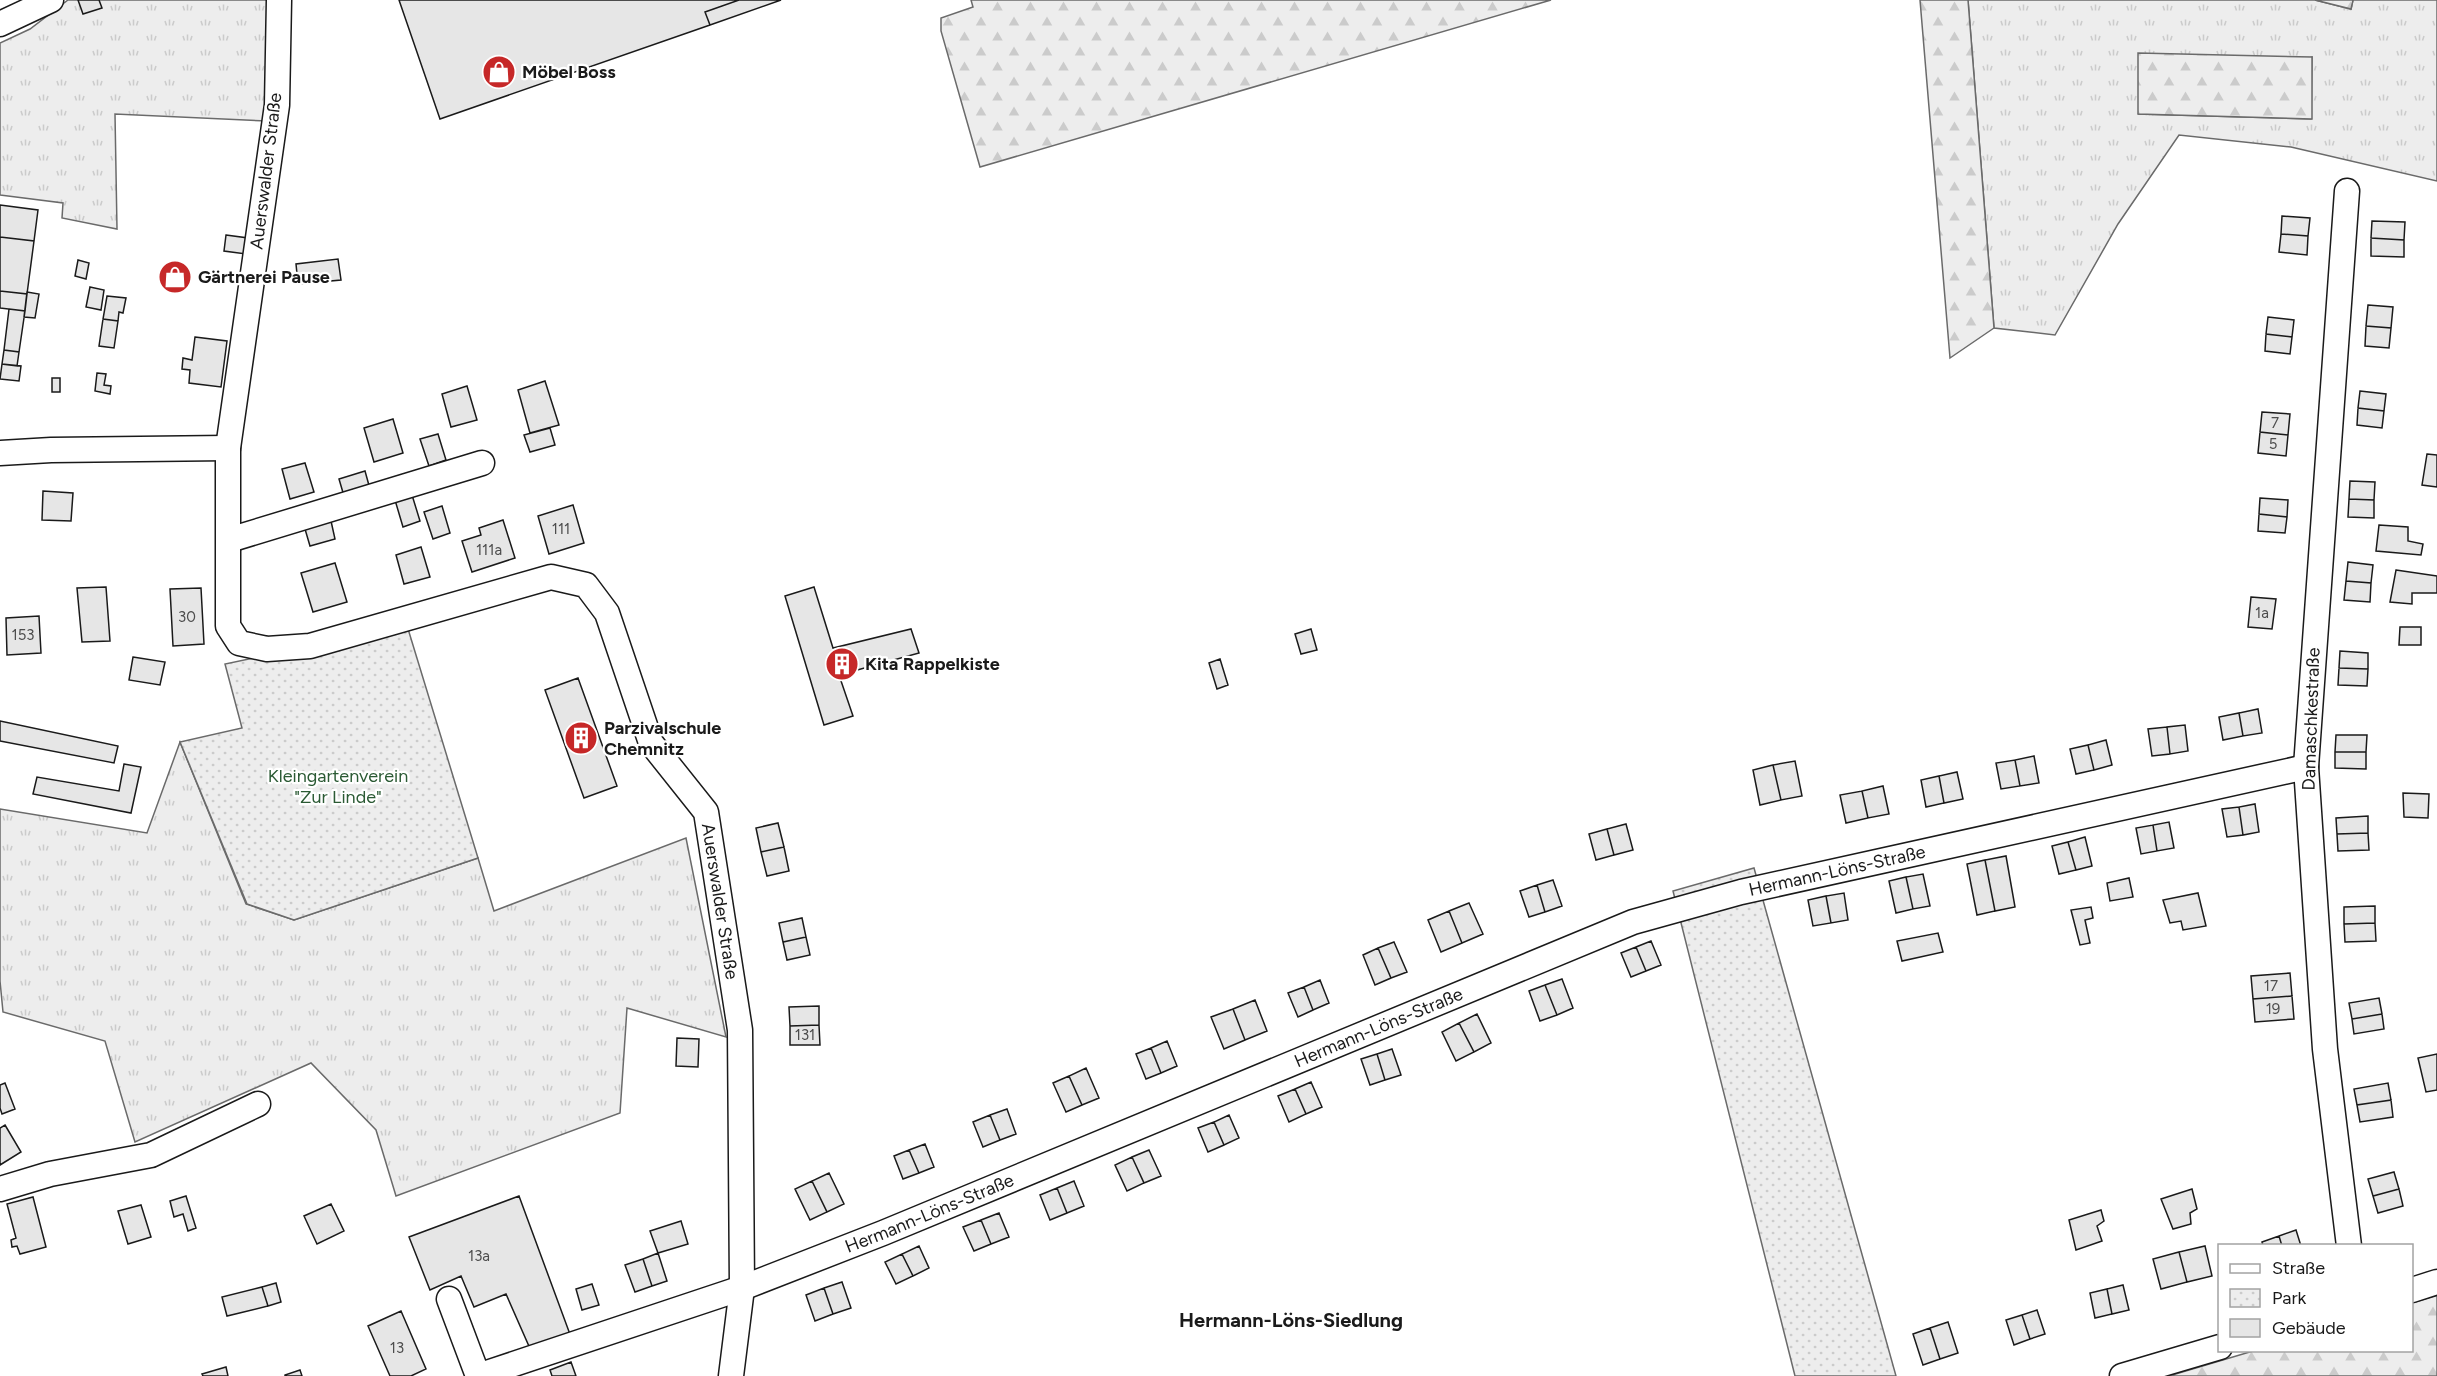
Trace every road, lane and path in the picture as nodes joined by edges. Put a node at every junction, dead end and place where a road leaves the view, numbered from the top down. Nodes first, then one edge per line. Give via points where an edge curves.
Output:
1 (51, 0) edge
2 (279, 0) edge
3 (0, 24) edge
4 (2347, 191) dead end
5 (228, 448) junction
6 (0, 453) edge
7 (482, 463) dead end
8 (229, 540) junction
9 (2306, 767) junction
10 (258, 1104) dead end
11 (0, 1189) edge
12 (2349, 1244) edge
13 (2437, 1282) edge
14 (742, 1288) junction
15 (2413, 1290) edge
16 (449, 1299) dead end
17 (2218, 1348) edge
18 (478, 1376) edge
19 (731, 1376) edge
20 (2122, 1376) edge

1 - 3 street
2 - 5 street, Auerswalder Straße via 277,105
4 - 9 street, Damaschkestraße
5 - 6 street
5 - 8 street, Auerswalder Straße
7 - 8 street
8 - 14 street, Auerswalder Straße via 228,626 239,643 267,649 310,646 551,577 586,585 607,612 651,743 706,812 740,1030
9 - 12 street, Damaschkestraße via 2325,1049
9 - 14 street, Hermann-Löns-Straße via 1741,892 1633,922
10 - 11 street via 151,1155 50,1174
13 - 15 street
14 - 18 street, Hermann-Löns-Straße
14 - 19 street, Auerswalder Straße
16 - 18 street
17 - 20 street

